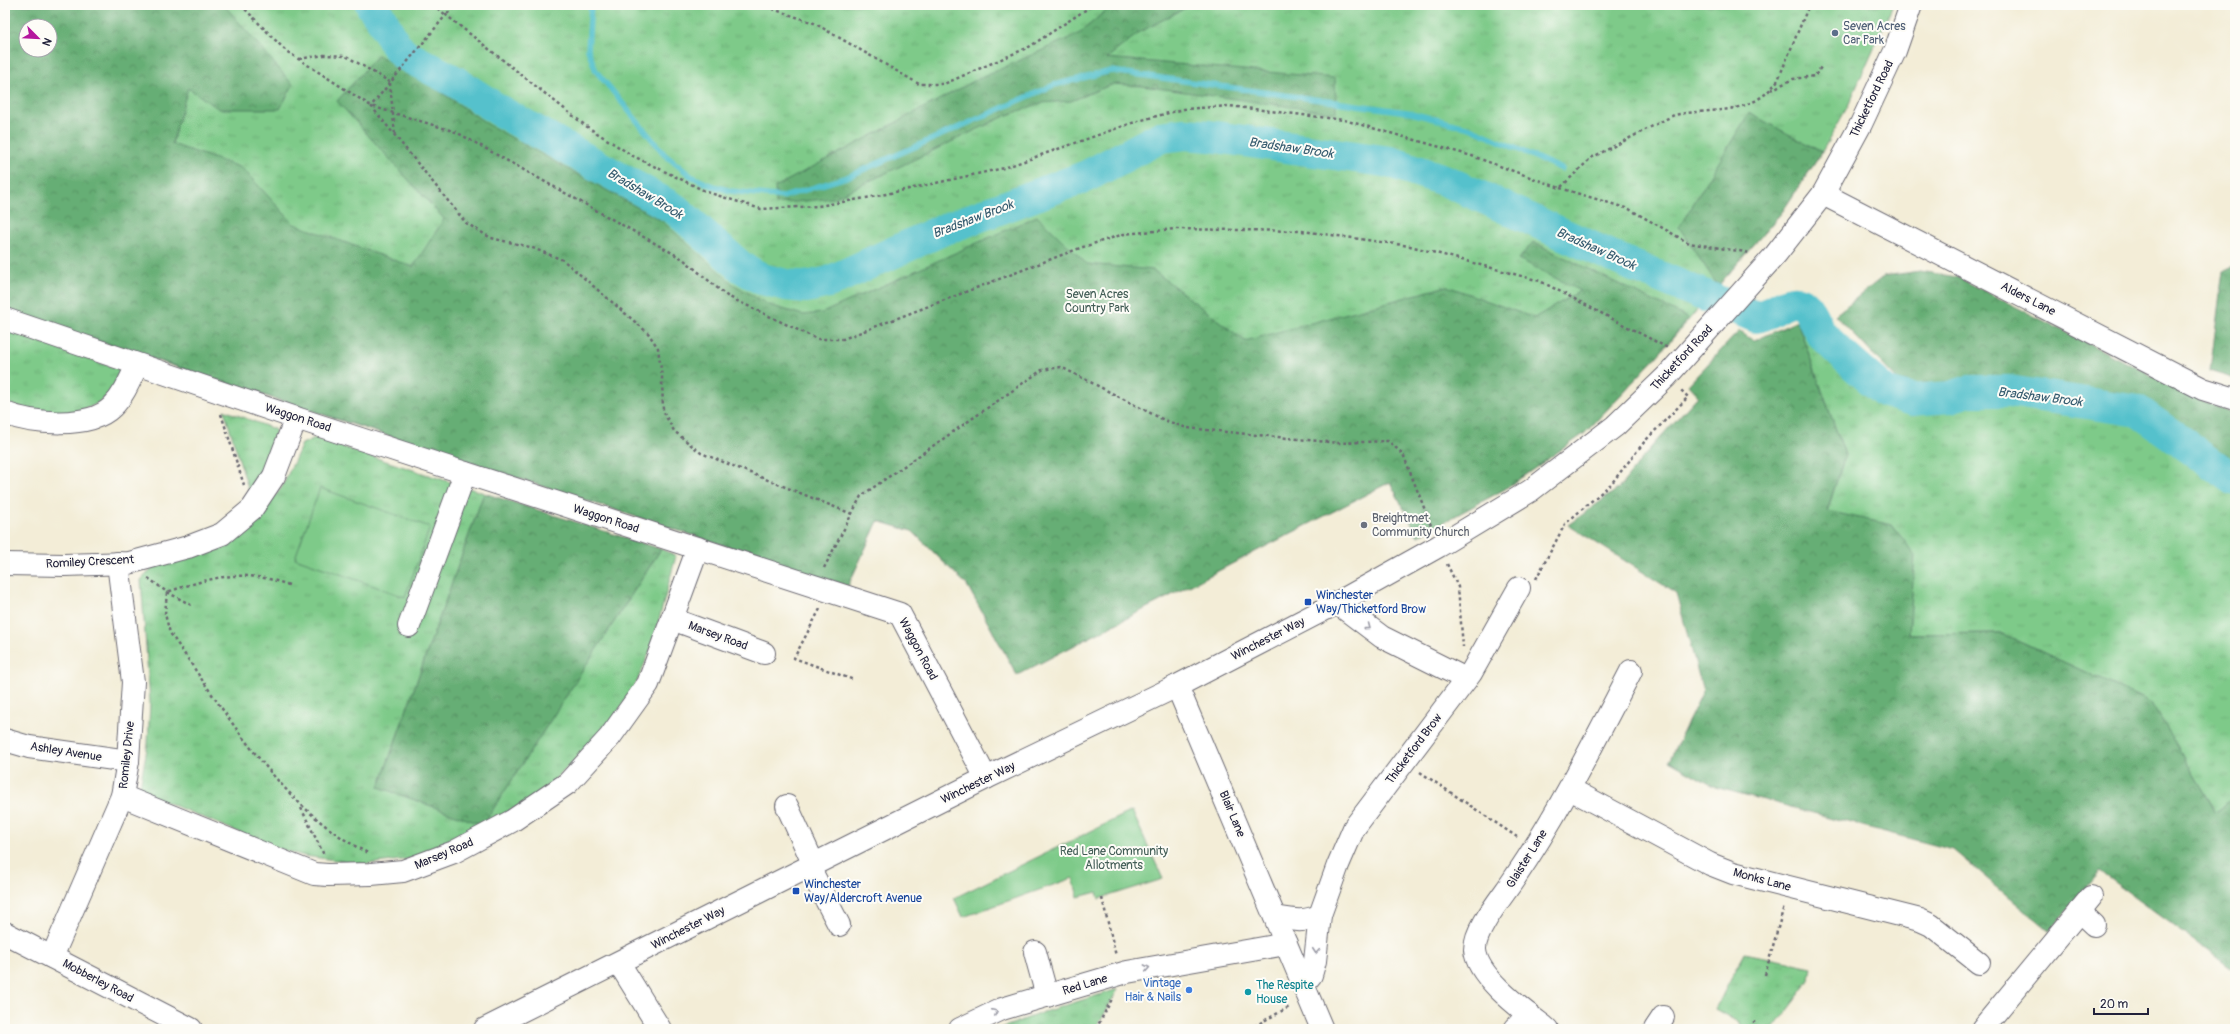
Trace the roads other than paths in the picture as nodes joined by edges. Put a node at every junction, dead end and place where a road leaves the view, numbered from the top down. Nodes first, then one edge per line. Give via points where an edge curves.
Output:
1 (1911, 5) edge
2 (1823, 194) junction
3 (5, 319) edge
4 (137, 365) junction
5 (2235, 400) edge
6 (5, 413) edge
7 (296, 418) junction
8 (465, 473) junction
9 (698, 548) junction
10 (123, 563) junction
11 (5, 564) edge
12 (1519, 588) road end
13 (1337, 603) junction
14 (672, 619) junction
15 (409, 626) dead end
16 (764, 653) dead end
17 (1631, 671) dead end
18 (1468, 676) junction
19 (1177, 686) junction
20 (5, 740) edge
21 (128, 761) junction
22 (986, 778) junction
23 (1570, 789) junction
24 (122, 796) junction
25 (787, 806) dead end
26 (812, 866) junction
27 (2088, 911) dead end
28 (1320, 914) junction
29 (1275, 917) junction
30 (839, 925) dead end
31 (5, 933) edge
32 (1286, 944) junction
33 (1035, 952) dead end
34 (52, 957) junction
35 (619, 963) junction
36 (1979, 963) dead end
37 (1305, 991) junction
38 (1047, 996) junction
39 (1522, 1021) edge
40 (166, 1023) edge
41 (191, 1029) edge
42 (484, 1029) edge
43 (660, 1029) edge
44 (960, 1029) edge
45 (1322, 1029) edge
46 (1547, 1029) edge
47 (1982, 1029) edge

1 - 2 street, Thicketford Road via 1895,52 1861,124
2 - 5 street, Alders Lane via 2203,389
2 - 13 street, Thicketford Road via 1776,254 1668,376 1615,426 1530,491
3 - 4 street, Waggon Road
4 - 6 street via 124,393 110,408 90,418 39,423
4 - 7 street, Waggon Road
7 - 8 street, Waggon Road
7 - 10 street, Romiley Crescent via 274,476 252,509 222,534 188,547
8 - 9 street, Waggon Road
8 - 15 street
9 - 14 street, Marsey Road
9 - 22 street, Waggon Road via 900,614
10 - 11 street, Romiley Crescent
10 - 21 street, Romiley Drive via 133,682
12 - 18 street, Thicketford Brow
13 -> 18 street via 1382,637
13 - 19 street, Winchester Way
14 - 16 street, Marsey Road
14 - 24 street, Marsey Road via 648,684 610,737 568,783 512,821 454,852 403,871 314,874
17 - 23 street, Glaister Lane
18 - 28 street, Thicketford Brow via 1354,828
19 - 22 street, Winchester Way
19 - 29 street, Blair Lane
20 - 21 street, Ashley Avenue via 29,747
21 - 24 street, Romiley Drive
22 - 26 street, Winchester Way
23 - 36 street, Monks Lane via 1710,864 1733,873 1920,920 1966,940
23 - 39 street, Glaister Lane via 1479,933 1475,950 1488,978
24 - 34 street, Romiley Drive
25 - 26 street
26 - 30 street
26 - 35 street, Winchester Way
27 - 47 street
28 - 29 street via 1312,919 1297,921
28 -> 37 street, Thicketford Brow via 1315,961
29 - 32 street, Blair Lane
31 - 34 street, Mobberley Road
32 - 37 street, Blair Lane
38 -> 32 street, Red Lane via 1124,973
33 - 38 street
34 - 40 street, Mobberley Road
35 - 42 street, Winchester Way
35 - 43 street
37 - 45 street, Blair Lane
44 -> 38 street, Red Lane via 1002,1009
39 - 46 street, Glaister Lane
40 - 41 street, Mobberley Road

